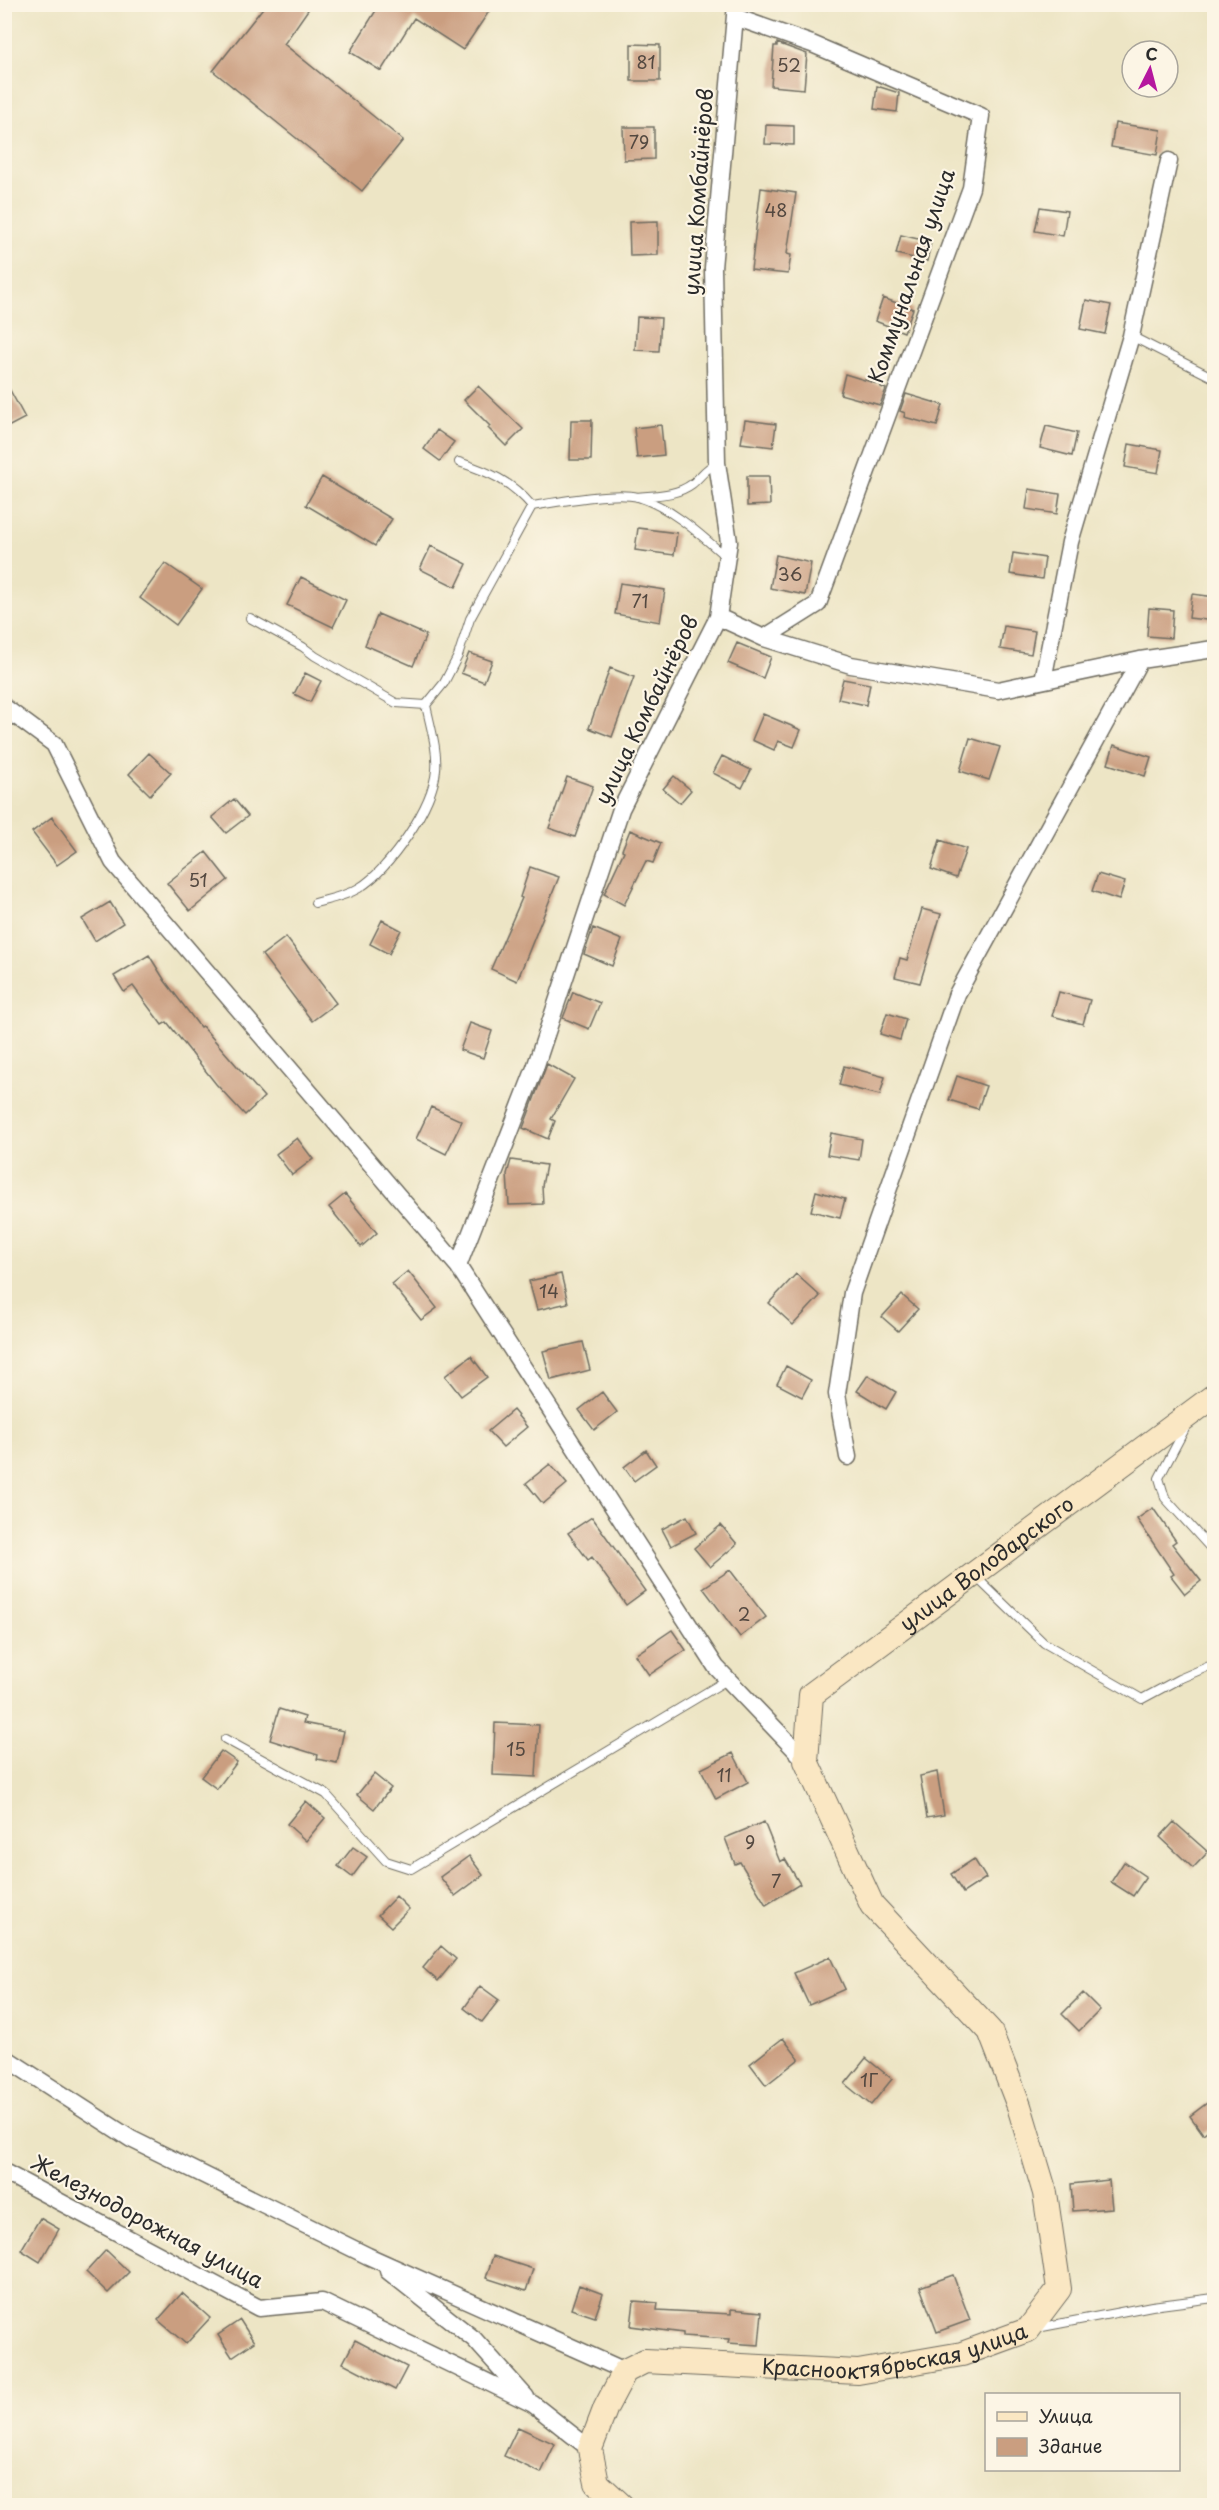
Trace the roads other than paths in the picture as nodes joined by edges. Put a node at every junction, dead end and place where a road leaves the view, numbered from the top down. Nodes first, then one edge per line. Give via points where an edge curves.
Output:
1 (736, 11) edge
2 (1169, 161) dead end
3 (1131, 336) junction
4 (1215, 378) edge
5 (459, 462) dead end
6 (717, 463) junction
7 (636, 497) junction
8 (531, 506) junction
9 (727, 557) junction
10 (718, 617) junction
11 (250, 618) dead end
12 (764, 638) junction
13 (1215, 649) edge
14 (1140, 660) junction
15 (1043, 680) junction
16 (426, 705) junction
17 (4, 707) edge
18 (315, 903) dead end
19 (458, 1266) junction
20 (1215, 1396) edge
21 (1194, 1411) junction
22 (848, 1457) dead end
23 (1215, 1552) edge
24 (974, 1575) junction
25 (1215, 1664) edge
26 (727, 1680) junction
27 (225, 1739) dead end
28 (806, 1761) junction
29 (4, 2057) edge
30 (4, 2172) edge
31 (368, 2256) junction
32 (1215, 2298) edge
33 (1028, 2330) junction
34 (625, 2371) junction
35 (533, 2404) junction
36 (590, 2449) junction
37 (622, 2505) edge

1 - 6 street, улица Комбайнёров via 713,268
1 - 12 street, Коммунальная улица via 981,116 972,188 818,604
2 - 3 street
3 - 4 lane
3 - 15 street via 1070,542
5 - 8 lane via 518,488
6 - 7 lane via 691,485 674,493
6 - 9 street, улица Комбайнёров via 729,542
7 - 8 lane via 599,496
7 - 9 lane via 667,510
8 - 16 lane via 470,619 444,683
9 - 10 street, улица Комбайнёров
10 - 12 street
10 - 19 street, улица Комбайнёров via 621,809 535,1068
11 - 16 lane via 396,703
12 - 15 street via 851,664 998,690
13 - 14 street
14 - 15 street
14 - 22 street via 957,994 852,1293 837,1394
16 - 18 lane via 436,770 421,815 391,858 360,887
17 - 19 street via 54,744 113,862
19 - 26 street
20 - 21 street, улица Володарского
21 - 23 lane via 1159,1478 1165,1498
21 - 24 street, улица Володарского
24 - 25 lane via 1044,1643 1142,1699
24 - 28 street, улица Володарского via 812,1695
26 - 27 lane via 411,1869 386,1861 326,1794
26 - 28 street
28 - 33 street, Краснооктябрьская улица via 872,1905 990,2031 1046,2193 1059,2289
29 - 31 street via 131,2139
30 - 35 street, Железнодорожная улица via 259,2308 322,2302
31 - 34 street
31 - 35 street via 474,2339
32 - 33 lane
33 - 34 street, Краснооктябрьская улица via 963,2354 858,2372 645,2361
34 - 36 street
35 - 36 street, Железнодорожная улица
36 - 37 street via 597,2483

